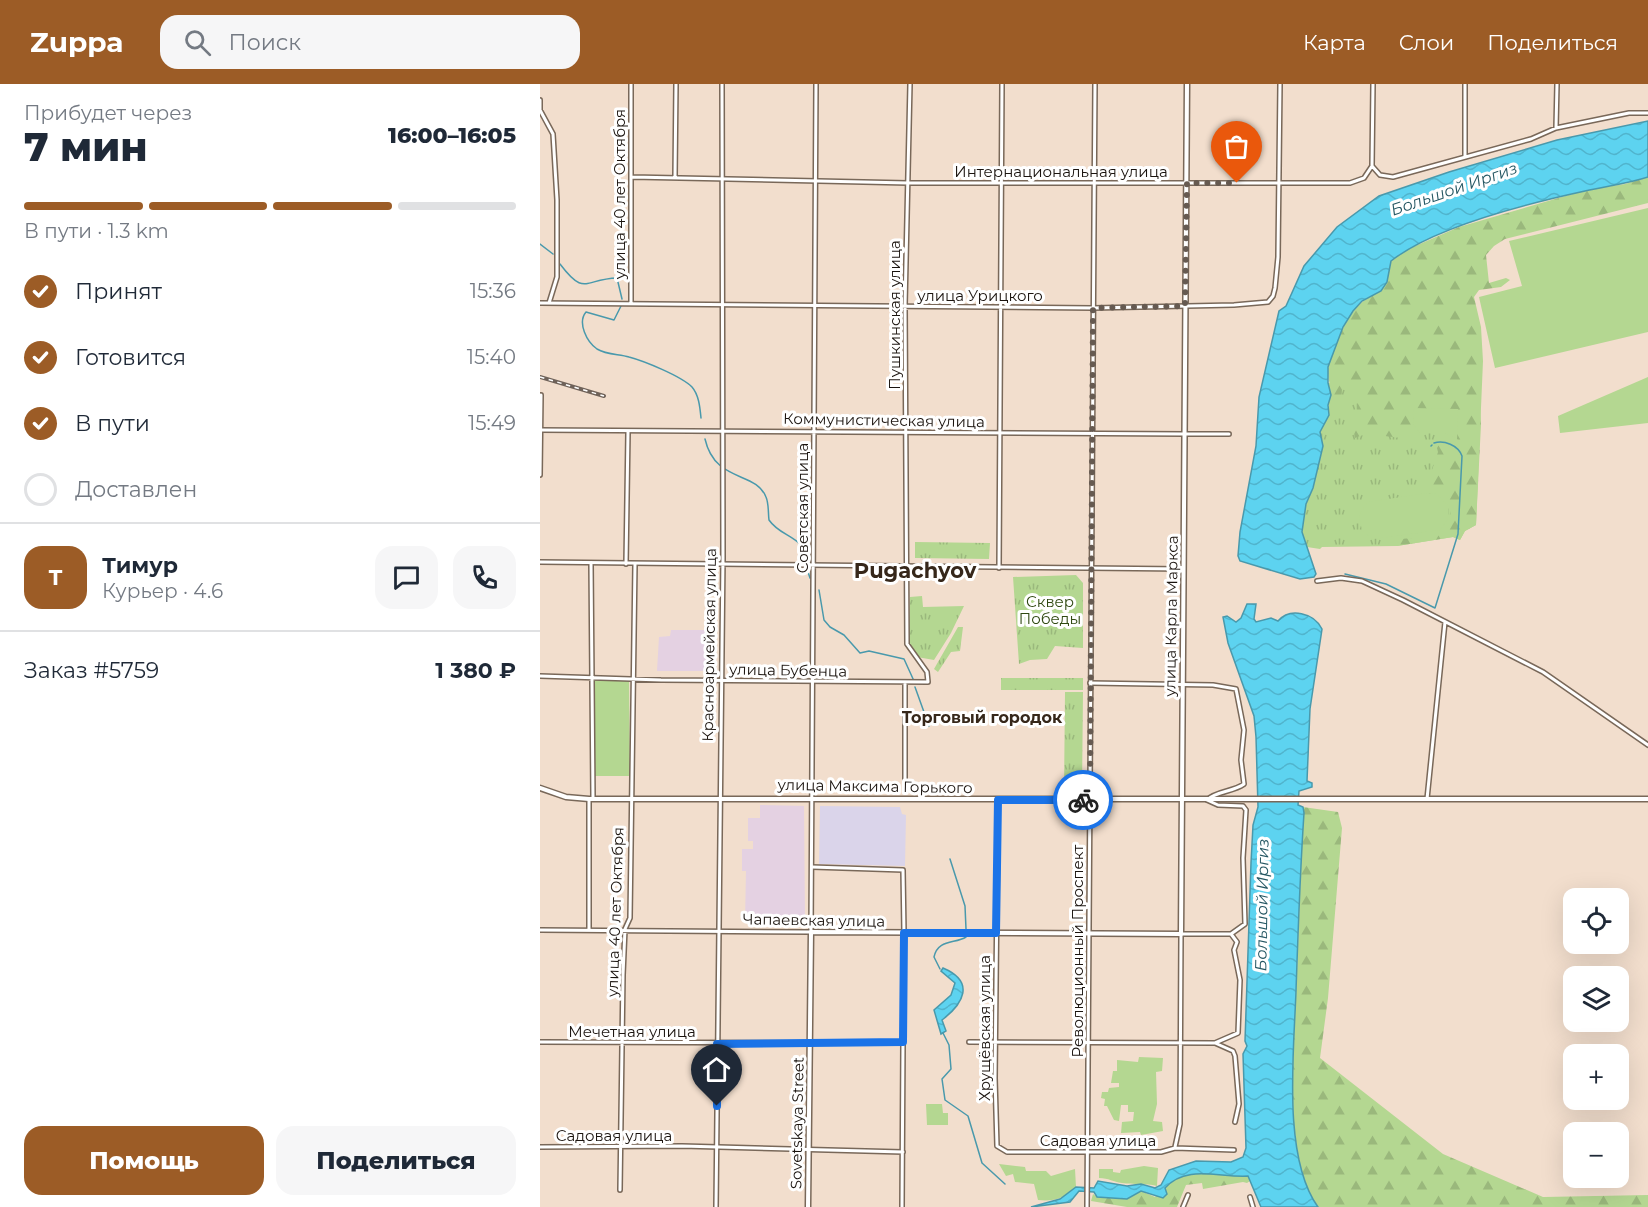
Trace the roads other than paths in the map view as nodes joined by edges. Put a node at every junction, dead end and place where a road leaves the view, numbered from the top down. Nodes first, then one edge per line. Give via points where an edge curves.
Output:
1 (631, 84) edge
2 (676, 84) edge
3 (722, 84) edge
4 (816, 84) edge
5 (910, 84) edge
6 (1002, 84) edge
7 (1095, 84) edge
8 (1187, 84) edge
9 (1280, 84) edge
10 (1373, 84) edge
11 (1465, 84) edge
12 (1557, 84) edge
13 (540, 100) edge
14 (1648, 114) edge
15 (1556, 128) junction
16 (1465, 156) junction
17 (1372, 166) junction
18 (632, 177) junction
19 (675, 177) junction
20 (722, 178) junction
21 (815, 181) junction
22 (1095, 182) junction
23 (1280, 182) junction
24 (908, 183) junction
25 (1001, 183) junction
26 (1187, 183) junction
27 (540, 303) edge
28 (549, 303) junction
29 (631, 303) junction
30 (721, 304) junction
31 (814, 304) junction
32 (905, 306) junction
33 (1001, 306) junction
34 (1185, 306) junction
35 (1093, 308) junction
36 (541, 395) edge
37 (540, 430) edge
38 (722, 430) junction
39 (813, 430) junction
40 (628, 432) junction
41 (906, 432) junction
42 (1000, 434) junction
43 (1092, 434) junction
44 (1185, 434) junction
45 (1228, 434) dead end
46 (540, 475) edge
47 (540, 562) edge
48 (591, 563) junction
49 (626, 564) junction
50 (635, 564) junction
51 (814, 564) junction
52 (722, 565) junction
53 (907, 565) junction
54 (1091, 567) junction
55 (999, 568) junction
56 (1184, 569) junction
57 (1317, 581) dead end
58 (1445, 622) junction
59 (540, 676) edge
60 (592, 676) junction
61 (633, 678) junction
62 (721, 681) junction
63 (813, 681) junction
64 (928, 682) joint
65 (905, 684) junction
66 (1090, 684) junction
67 (1182, 685) junction
68 (1648, 745) edge
69 (906, 782) dead end
70 (540, 788) edge
71 (631, 797) junction
72 (719, 797) junction
73 (813, 797) junction
74 (591, 798) junction
75 (1427, 799) junction
76 (1648, 799) edge
77 (998, 800) junction
78 (1090, 800) junction
79 (1207, 800) junction
80 (1182, 801) junction
81 (812, 867) junction
82 (540, 930) edge
83 (589, 930) junction
84 (625, 930) junction
85 (718, 931) junction
86 (812, 932) junction
87 (904, 933) junction
88 (996, 933) junction
89 (1089, 933) junction
90 (1181, 934) junction
91 (1231, 934) junction
92 (540, 1042) edge
93 (903, 1042) junction
94 (969, 1042) dead end
95 (995, 1042) junction
96 (1088, 1042) junction
97 (1180, 1042) junction
98 (810, 1043) junction
99 (1215, 1043) junction
100 (622, 1044) junction
101 (717, 1044) junction
102 (1236, 1122) dead end
103 (540, 1147) edge
104 (716, 1148) junction
105 (999, 1148) joint
106 (1175, 1148) junction
107 (622, 1149) junction
108 (1234, 1150) dead end
109 (809, 1152) junction
110 (903, 1152) junction
111 (1088, 1153) junction
112 (620, 1190) dead end
113 (1188, 1195) dead end
114 (1250, 1197) dead end
115 (1087, 1206) edge
116 (716, 1207) edge
117 (808, 1207) edge
118 (903, 1207) edge
119 (1183, 1207) edge
120 (1253, 1207) edge

1 - 18 street, улица 40 лет Октября
2 - 19 street
3 - 20 street, Красноармейская улица
4 - 21 street, Советская улица
5 - 24 street, Пушкинская улица
6 - 25 street
7 - 22 street, Революционный Проспект
8 - 26 main road, улица Карла Маркса
9 - 23 street
10 - 17 street
11 - 16 street
12 - 15 street
13 - 28 street via 540,110 553,134 557,200 556,278
14 - 15 street via 1629,113
15 - 16 street via 1531,139
16 - 17 street via 1393,177 1380,175
17 - 23 street, Интернациональная улица via 1364,178 1350,183
18 - 19 street, Интернациональная улица
18 - 29 street, улица 40 лет Октября
19 - 20 street, Интернациональная улица
20 - 21 street, Интернациональная улица
20 - 30 street, Красноармейская улица
21 - 24 street, Интернациональная улица
21 - 31 street, Советская улица
22 - 25 street, Интернациональная улица
22 - 26 street, Интернациональная улица
22 - 35 street, Революционный Проспект
23 - 26 street, Интернациональная улица
23 - 34 street, улица Урицкого via 1273,296 1268,302 1254,304
24 - 25 street, Интернациональная улица
24 - 32 street, Пушкинская улица
25 - 33 street
26 - 34 main road, улица Карла Маркса
27 - 28 street, улица Урицкого
28 - 29 street, улица Урицкого
29 - 30 street, улица Урицкого
30 - 31 street, улица Урицкого
30 - 38 street, Красноармейская улица
31 - 32 street, улица Урицкого
31 - 39 street, Советская улица
32 - 33 street, улица Урицкого
32 - 41 street, Пушкинская улица
33 - 35 street, улица Урицкого
33 - 42 street
34 - 35 street, улица Урицкого
34 - 44 main road, улица Карла Маркса
35 - 43 street, Революционный Проспект
36 - 37 street
37 - 40 street, Коммунистическая улица
37 - 46 street
38 - 39 street, Коммунистическая улица
38 - 40 street, Коммунистическая улица
38 - 52 street, Красноармейская улица
39 - 41 street, Коммунистическая улица
39 - 51 street, Советская улица
40 - 49 street
41 - 42 street, Коммунистическая улица
41 - 53 street, Пушкинская улица
42 - 43 street, Коммунистическая улица
42 - 55 street
43 - 44 street, Коммунистическая улица
43 - 54 street, Революционный Проспект
44 - 45 street, Коммунистическая улица
44 - 56 main road, улица Карла Маркса
47 - 48 street
48 - 49 street
48 - 60 street, улица 40 лет Октября
49 - 50 street
50 - 52 street
50 - 61 street, улица 40 лет Октября
51 - 52 street
51 - 53 street
51 - 63 street, Советская улица
52 - 62 street, Красноармейская улица
53 - 55 street
53 - 64 street, Пушкинская улица via 907,644 927,672
54 - 55 street
54 - 56 street
54 - 66 street, Революционный Проспект
56 - 67 main road, улица Карла Маркса
57 - 58 street via 1362,581
58 - 68 street via 1543,672
58 - 75 street
59 - 60 street, улица Бубенца
60 - 61 street, улица Бубенца
60 - 74 street, улица 40 лет Октября
61 - 62 street, улица Бубенца
61 - 71 street, улица 40 лет Октября
62 - 63 street, улица Бубенца
62 - 72 street, Красноармейская улица
63 - 65 street, улица Бубенца
63 - 73 street, Советская улица
64 - 65 street, улица Бубенца
65 - 69 street
66 - 67 street
66 - 78 street, Революционный Проспект
67 - 79 street via 1236,689 1244,730 1244,780 1241,786
67 - 80 main road, улица Карла Маркса
70 - 74 main road, улица Максима Горького
71 - 72 main road, улица Максима Горького
71 - 74 main road, улица Максима Горького
71 - 84 street, улица 40 лет Октября via 630,910
72 - 73 main road, улица Максима Горького
72 - 85 street, Красноармейская улица
73 - 77 main road, улица Максима Горького
73 - 81 street, Советская улица
74 - 83 street, улица 40 лет Октября
75 - 76 main road, улица Максима Горького
75 - 79 main road, улица Максима Горького
77 - 78 main road, улица Максима Горького
77 - 88 street, Хрущёвская улица
78 - 80 main road, улица Максима Горького
78 - 89 street, Революционный Проспект
79 - 80 main road, улица Максима Горького
79 - 91 street via 1218,805 1243,806 1246,810 1245,924
80 - 90 main road, улица Карла Маркса
81 - 86 street, Советская улица
81 - 87 street via 903,870
82 - 83 street, Чапаевская улица
83 - 84 street, Чапаевская улица
84 - 85 street, Чапаевская улица
84 - 100 street, улица 40 лет Октября
85 - 86 street, Чапаевская улица
85 - 101 street, Красноармейская улица
86 - 87 main road, Чапаевская улица
86 - 98 main road, Sovetskaya Street
87 - 88 main road, Чапаевская улица
87 - 93 street
88 - 89 main road, Чапаевская улица
88 - 95 street, Хрущёвская улица
89 - 90 main road, Чапаевская улица
89 - 96 street, Революционный Проспект
90 - 91 street, Чапаевская улица
90 - 97 street, улица Карла Маркса
91 - 99 street via 1237,942 1234,950 1240,980 1238,1033
92 - 100 street, Мечетная улица
93 - 98 street, Мечетная улица
93 - 110 street
94 - 95 street
95 - 96 street
95 - 105 street, Хрущёвская улица
96 - 97 street
96 - 111 street, Революционный Проспект
97 - 99 street
97 - 106 street, улица Карла Маркса via 1180,1135
98 - 101 street, Мечетная улица
98 - 109 main road, Sovetskaya Street
99 - 102 street via 1235,1056 1239,1104
100 - 101 street, Мечетная улица
100 - 107 street, улица 40 лет Октября
101 - 104 street, Красноармейская улица
103 - 107 street, Садовая улица
104 - 107 street, Садовая улица
104 - 109 street, Садовая улица
104 - 116 street, Красноармейская улица
105 - 111 street, Садовая улица via 1007,1152
106 - 108 street, Садовая улица
106 - 111 street, Садовая улица via 1161,1152
107 - 112 street, улица 40 лет Октября
109 - 110 street, Садовая улица
109 - 117 main road, Sovetskaya Street
110 - 118 street
111 - 115 street, Революционный Проспект
113 - 119 street
114 - 120 street

